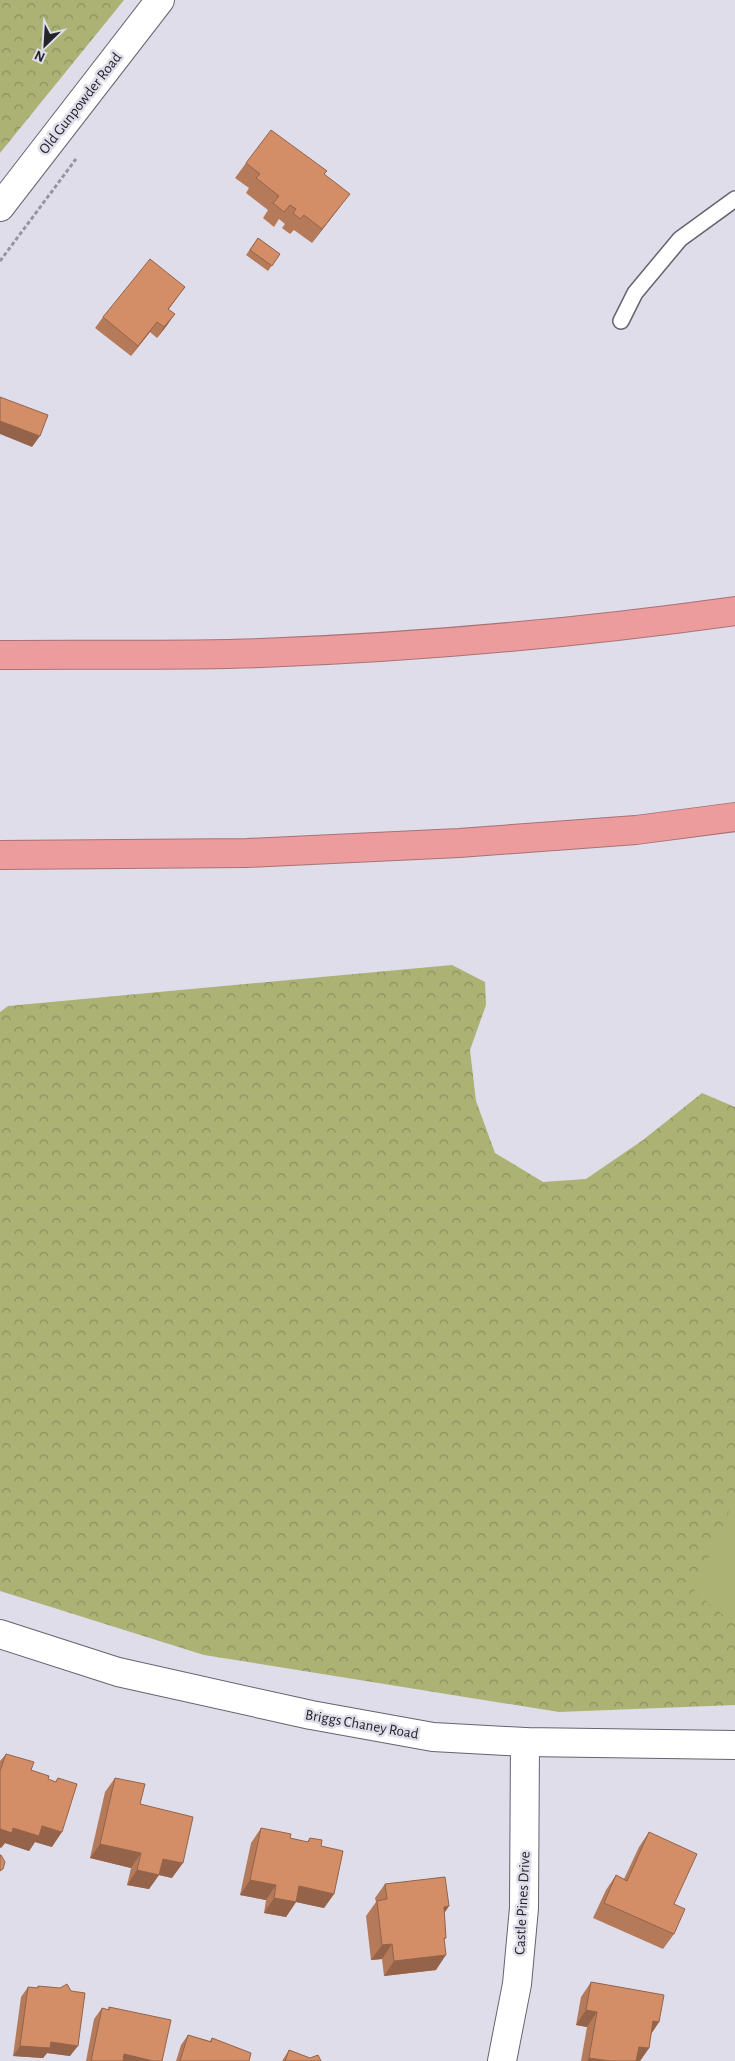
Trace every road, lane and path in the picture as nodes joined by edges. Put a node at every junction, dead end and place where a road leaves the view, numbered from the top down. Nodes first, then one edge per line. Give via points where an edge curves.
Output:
1 (160, 0) edge
2 (735, 199) edge
3 (0, 207) edge
4 (621, 321) dead end
5 (735, 605) edge
6 (735, 611) edge
7 (610, 628) junction
8 (0, 655) edge
9 (735, 817) edge
10 (0, 854) edge
11 (0, 1634) edge
12 (525, 1742) junction
13 (735, 1745) edge
14 (502, 2061) edge

1 - 3 main road, Old Gunpowder Road
2 - 4 lane via 680,239 635,293
5 - 7 highway
6 - 7 highway
7 - 8 highway via 450,643 259,653
9 - 10 highway via 636,830 459,843 248,853
11 - 12 main road, Briggs Chaney Road via 118,1672 302,1713 433,1737
12 - 13 main road, Briggs Chaney Road
12 - 14 main road, Castle Pines Drive via 524,1908 517,1984

